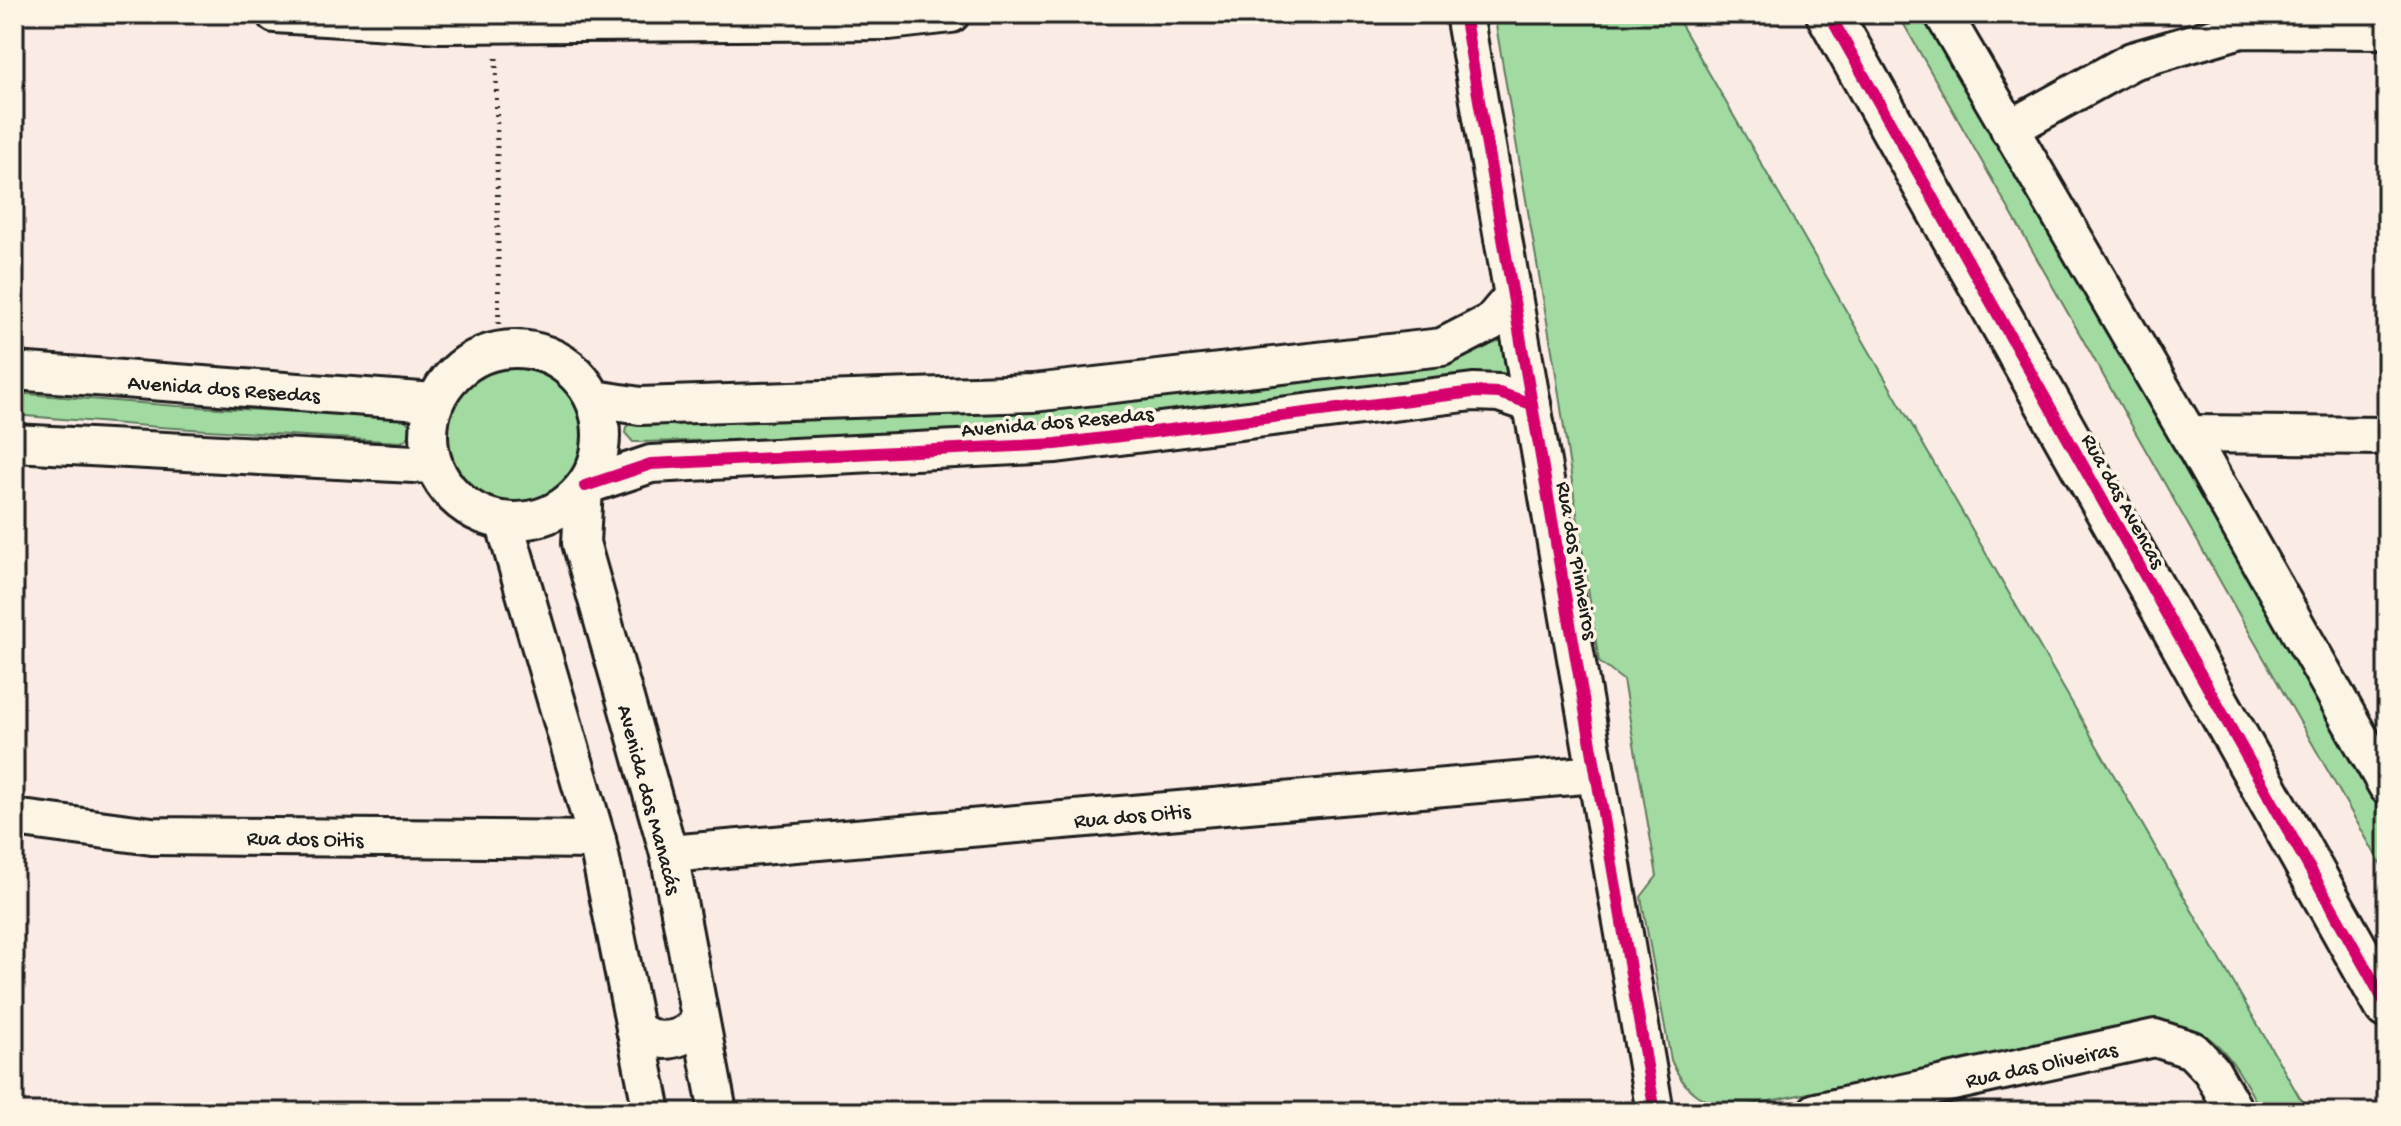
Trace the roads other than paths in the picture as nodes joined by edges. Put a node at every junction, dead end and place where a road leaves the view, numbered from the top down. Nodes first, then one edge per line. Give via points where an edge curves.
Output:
1 (275, 14) edge
2 (951, 14) edge
3 (1464, 14) edge
4 (1829, 14) edge
5 (1943, 14) edge
6 (2387, 30) edge
7 (2009, 129) junction
8 (1513, 296) junction
9 (14, 371) edge
10 (595, 399) junction
11 (434, 402) junction
12 (1532, 404) junction
13 (2188, 434) junction
14 (2387, 436) edge
15 (14, 443) edge
16 (433, 465) junction
17 (584, 487) junction
18 (504, 521) junction
19 (1596, 774) junction
20 (2387, 786) edge
21 (14, 818) edge
22 (597, 840) junction
23 (669, 854) junction
24 (2387, 1006) edge
25 (700, 1021) junction
26 (635, 1029) junction
27 (652, 1112) edge
28 (718, 1112) edge
29 (1655, 1112) edge
30 (1816, 1112) edge
31 (2235, 1112) edge

1 - 2 street via 440,24 889,21
3 - 8 street, Rua dos Pinheiros
4 - 24 street, Rua das Avencas
5 - 7 street
6 - 7 street via 2241,29 2132,61
7 - 13 street
8 - 10 street, Avenida dos Resedas via 1491,322 1442,347 1033,393 640,406
8 - 12 street, Rua dos Pinheiros
9 - 11 street, Avenida dos Resedas
10 - 11 street via 578,375 556,358 528,349 499,349 472,359 449,378
10 - 17 street via 601,445
11 - 16 street via 429,423
12 - 17 street, Avenida dos Resedas via 1499,393 1473,392 1056,444 651,464
12 - 19 street, Rua dos Pinheiros
13 - 14 street
13 - 20 street
15 - 16 street
16 - 18 street via 461,503
17 - 18 street via 562,508 534,519
17 - 23 street, Avenida dos Manacás via 581,543
18 - 22 street
19 - 23 street, Rua dos Oitis
19 - 29 street, Rua dos Pinheiros
21 - 22 street, Rua dos Oitis via 152,836
22 - 26 street
23 - 25 street, Avenida dos Manacás
25 - 26 street via 670,1041
25 - 28 street, Avenida dos Manacás
26 - 27 street
30 - 31 street, Rua das Oliveiras via 2155,1038 2192,1050 2211,1070

